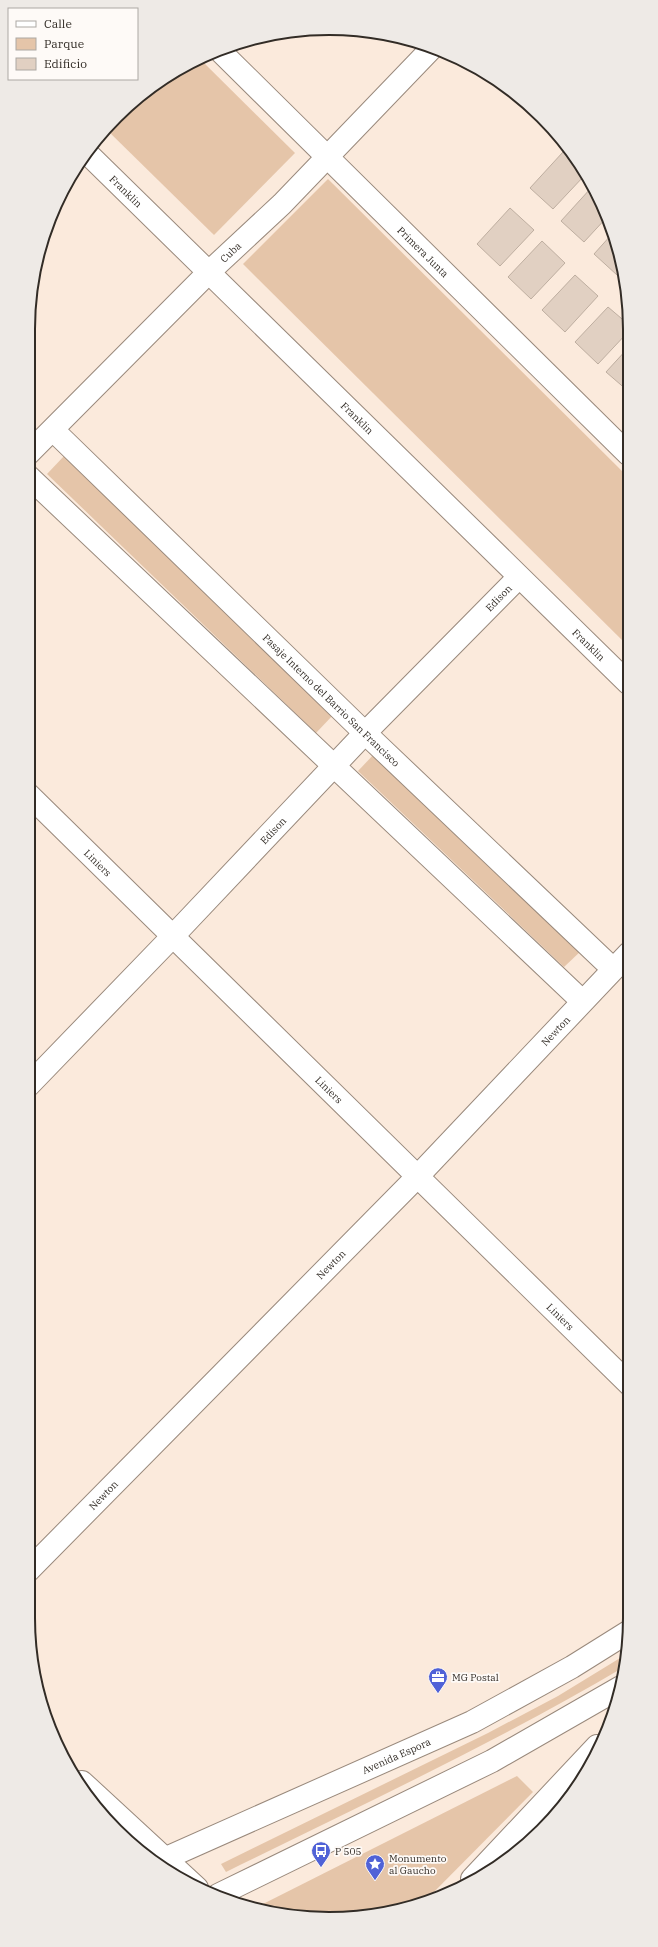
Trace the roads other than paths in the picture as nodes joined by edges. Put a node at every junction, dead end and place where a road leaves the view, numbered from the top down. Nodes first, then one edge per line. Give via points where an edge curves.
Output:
1 (428, 52) edge
2 (224, 54) edge
3 (91, 157) edge
4 (328, 157) junction
5 (209, 272) junction
6 (53, 430) junction
7 (35, 447) edge
8 (623, 449) edge
9 (35, 483) edge
10 (519, 577) junction
11 (623, 678) edge
12 (365, 733) junction
13 (333, 767) junction
14 (35, 801) edge
15 (173, 936) junction
16 (623, 959) edge
17 (613, 969) junction
18 (582, 1002) junction
19 (35, 1079) edge
20 (417, 1177) junction
21 (623, 1378) edge
22 (35, 1564) edge
23 (622, 1636) edge
24 (614, 1691) edge
25 (590, 1753) edge
26 (94, 1794) edge
27 (153, 1853) edge
28 (162, 1859) edge
29 (481, 1870) edge
30 (223, 1892) edge

1 - 4 street, Cuba
2 - 4 street, Primera Junta
3 - 5 street, Franklin
4 - 5 street, Cuba
4 - 8 street, Primera Junta
5 - 6 street, Cuba
5 - 10 street, Franklin
6 - 7 street, Cuba
6 - 12 street, Pasaje Interno del Barrio San Francisco
9 - 13 street
10 - 11 street, Franklin
10 - 12 street, Edison
12 - 13 street, Edison
12 - 17 street, Pasaje Interno del Barrio San Francisco
13 - 15 street, Edison
13 - 18 street
14 - 15 street, Liniers
15 - 19 street, Edison
15 - 20 street, Liniers
16 - 17 street, Newton
17 - 18 street, Newton
18 - 20 street, Newton
20 - 21 street, Liniers
20 - 22 street, Newton
23 - 28 street, Avenida Espora via 572,1668 472,1722
24 - 30 street via 492,1761
25 - 29 street
26 - 27 street

